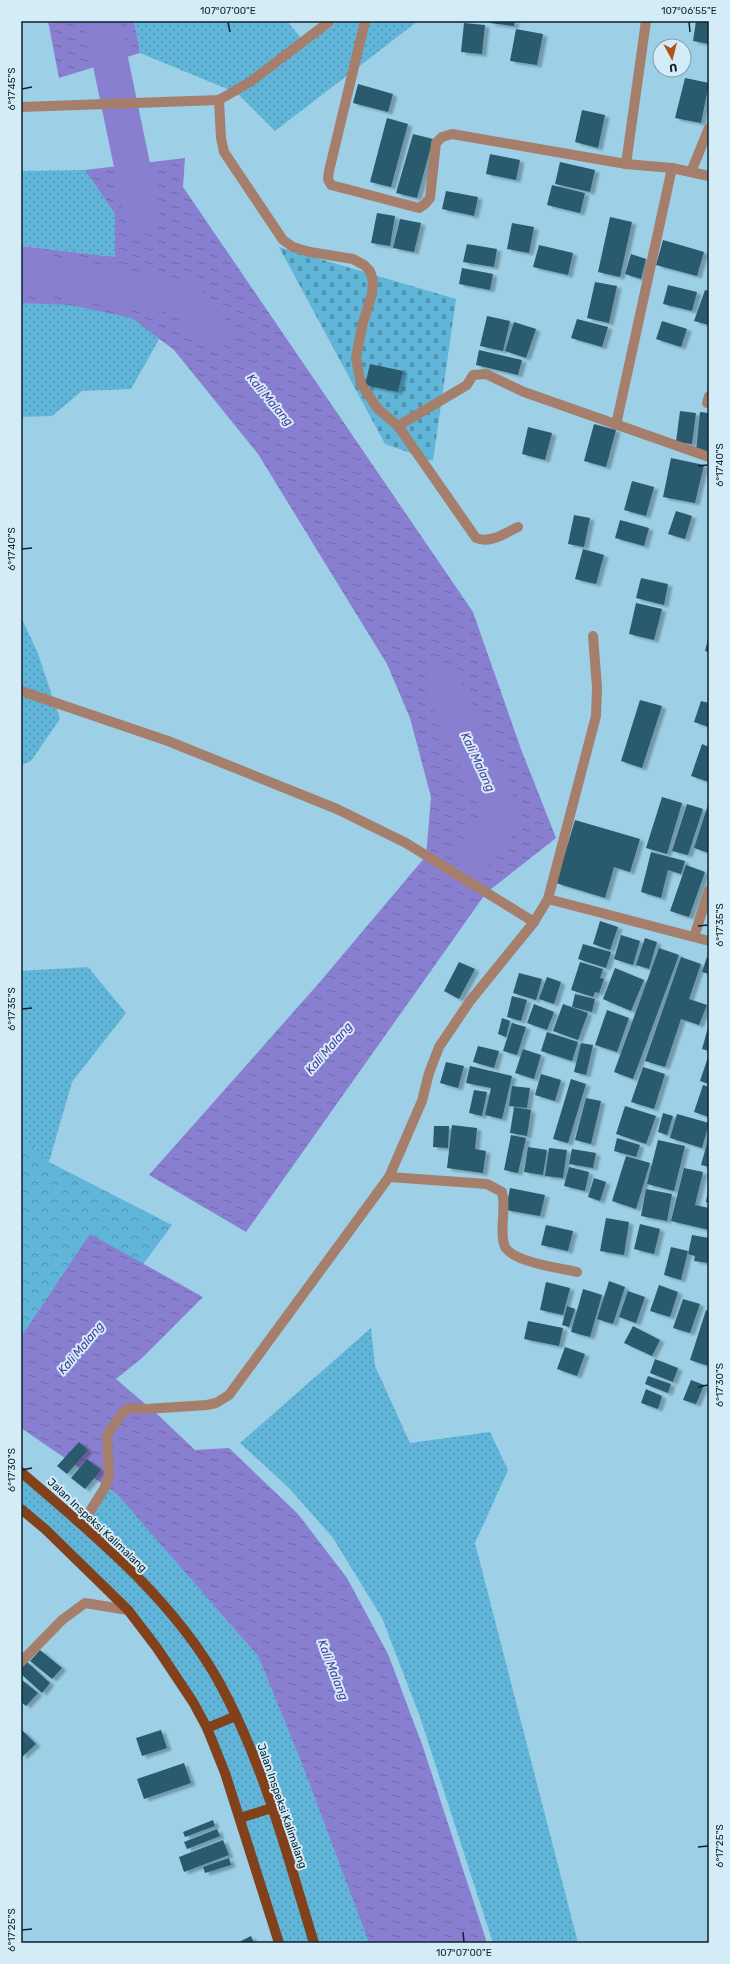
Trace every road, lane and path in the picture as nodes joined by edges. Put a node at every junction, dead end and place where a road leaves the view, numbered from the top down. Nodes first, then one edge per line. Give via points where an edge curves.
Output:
1 (365, 21) edge
2 (646, 21) edge
3 (324, 22) edge
4 (219, 100) junction
5 (21, 106) edge
6 (709, 128) edge
7 (626, 164) junction
8 (672, 168) junction
9 (692, 172) junction
10 (709, 176) edge
11 (616, 425) junction
12 (398, 426) junction
13 (709, 457) edge
14 (518, 527) dead end
15 (593, 636) dead end
16 (21, 691) edge
17 (709, 890) edge
18 (548, 899) junction
19 (534, 922) junction
20 (694, 936) junction
21 (709, 941) edge
22 (389, 1176) junction
23 (577, 1272) dead end
24 (21, 1472) edge
25 (21, 1509) edge
26 (82, 1524) junction
27 (128, 1610) junction
28 (21, 1662) edge
29 (236, 1716) junction
30 (207, 1728) junction
31 (272, 1808) junction
32 (240, 1818) junction
33 (278, 1943) edge
34 (314, 1943) edge

1 - 7 street via 329,171 328,179 331,185 419,208 430,198 436,143 442,137 452,134
2 - 7 street
3 - 4 street via 250,82
4 - 5 street
4 - 12 street via 224,152 279,236 293,247 353,259 370,271 372,294 358,345 357,369 361,384 370,400
6 - 9 street
7 - 8 street
8 - 9 street
8 - 11 street
9 - 10 street
11 - 12 street via 524,392 486,374 473,375 467,385
11 - 13 street
12 - 14 street via 476,538 490,540
15 - 18 street via 596,716
16 - 19 street via 168,741 337,809 406,843
17 - 20 street
18 - 19 street
18 - 20 street
19 - 22 street via 470,1001 439,1047 422,1101
20 - 21 street
22 - 23 street via 487,1184 494,1187 502,1192 504,1244 508,1252 525,1260
22 - 26 street via 229,1395 216,1403 129,1408 113,1424 107,1435 109,1477
24 - 26 main road, Jalan Inspeksi Kalimalang
25 - 27 main road
26 - 29 main road, Jalan Inspeksi Kalimalang via 151,1591 182,1628 218,1681
27 - 28 street via 85,1603 62,1620
27 - 30 main road via 157,1648
29 - 30 main road
29 - 31 main road, Jalan Inspeksi Kalimalang
30 - 32 main road
31 - 32 main road
31 - 34 main road, Jalan Inspeksi Kalimalang
32 - 33 main road

